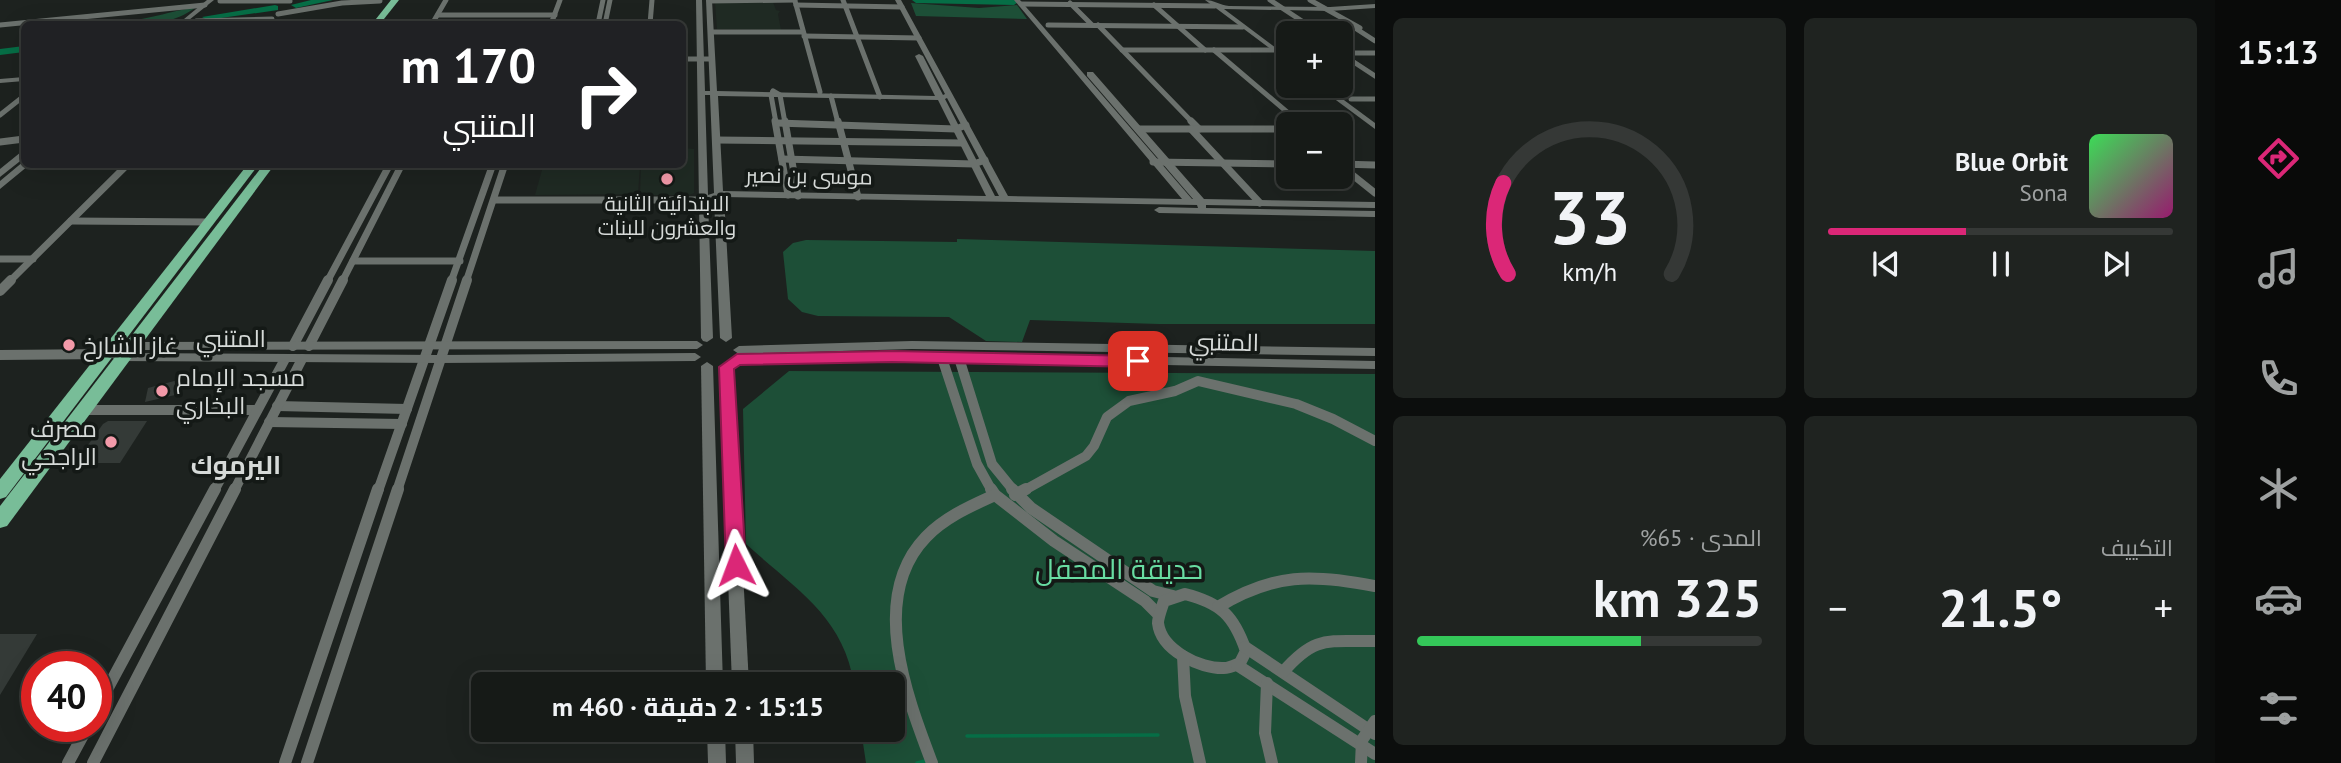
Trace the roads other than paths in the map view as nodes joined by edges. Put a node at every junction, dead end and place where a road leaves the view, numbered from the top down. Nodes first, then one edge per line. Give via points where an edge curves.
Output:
1 (220, 0) edge
2 (394, 0) edge
3 (446, 0) edge
4 (560, 0) edge
5 (603, 0) edge
6 (610, 0) edge
7 (652, 0) edge
8 (699, 0) edge
9 (709, 0) edge
10 (1208, 0) edge
11 (1263, 0) edge
12 (1310, 0) edge
13 (291, 1) edge
14 (381, 1) edge
15 (208, 2) edge
16 (795, 2) edge
17 (1023, 2) edge
18 (1070, 2) edge
19 (844, 3) edge
20 (896, 3) edge
21 (1375, 4) edge
22 (1154, 5) junction
23 (1221, 5) edge
24 (1275, 5) edge
25 (1327, 7) junction
26 (278, 14) junction
27 (438, 15) junction
28 (555, 15) junction
29 (369, 17) dead end
30 (272, 19) joint
31 (36, 21) edge
32 (185, 21) edge
33 (196, 21) edge
34 (233, 21) edge
35 (378, 21) edge
36 (434, 21) edge
37 (552, 21) edge
38 (599, 21) edge
39 (606, 21) edge
40 (650, 21) edge
41 (1299, 21) edge
42 (21, 23) edge
43 (0, 25) edge
44 (1048, 25) junction
45 (1095, 25) junction
46 (1178, 26) junction
47 (1243, 27) junction
48 (1355, 28) joint
49 (710, 32) junction
50 (804, 34) junction
51 (857, 37) junction
52 (914, 38) junction
53 (1375, 41) edge
54 (1276, 44) edge
55 (1122, 50) junction
56 (1205, 50) junction
57 (1214, 50) junction
58 (1275, 50) joint
59 (1353, 53) edge
60 (1375, 53) edge
61 (1353, 56) edge
62 (686, 59) edge
63 (699, 59) junction
64 (712, 59) junction
65 (1353, 62) edge
66 (1375, 70) edge
67 (1375, 76) edge
68 (21, 77) edge
69 (0, 79) edge
70 (700, 92) junction
71 (714, 92) junction
72 (820, 92) junction
73 (774, 94) junction
74 (879, 95) junction
75 (831, 96) junction
76 (943, 96) junction
77 (1337, 98) edge
78 (1351, 98) edge
79 (21, 99) edge
80 (1355, 101) junction
81 (1375, 101) edge
82 (0, 109) edge
83 (9, 109) junction
84 (1288, 112) edge
85 (0, 115) edge
86 (1375, 116) edge
87 (782, 123) junction
88 (838, 125) junction
89 (966, 125) junction
90 (955, 126) junction
91 (1375, 127) edge
92 (1138, 129) junction
93 (1195, 129) junction
94 (1276, 129) edge
95 (21, 139) edge
96 (716, 140) junction
97 (779, 140) junction
98 (788, 141) junction
99 (0, 142) edge
100 (843, 142) junction
101 (963, 143) junction
102 (21, 156) edge
103 (791, 158) junction
104 (782, 159) junction
105 (848, 159) junction
106 (985, 160) junction
107 (972, 161) junction
108 (1153, 162) junction
109 (1167, 162) junction
110 (1223, 163) junction
111 (1276, 164) edge
112 (1353, 164) edge
113 (1375, 165) edge
114 (21, 168) edge
115 (124, 168) edge
116 (251, 168) edge
117 (267, 168) edge
118 (388, 168) edge
119 (400, 168) edge
120 (492, 168) edge
121 (504, 168) edge
122 (0, 174) edge
123 (1353, 175) edge
124 (0, 186) edge
125 (1375, 193) edge
126 (793, 195) junction
127 (858, 197) junction
128 (720, 198) junction
129 (992, 199) junction
130 (1005, 199) junction
131 (494, 200) junction
132 (704, 200) junction
133 (1187, 202) junction
134 (1260, 203) junction
135 (1375, 205) edge
136 (1202, 206) junction
137 (1375, 214) edge
138 (71, 221) junction
139 (209, 222) junction
140 (0, 259) edge
141 (33, 259) junction
142 (352, 261) junction
143 (460, 261) junction
144 (0, 292) edge
145 (726, 338) junction
146 (293, 345) junction
147 (309, 345) junction
148 (437, 346) junction
149 (702, 352) junction
150 (1375, 352) edge
151 (127, 353) junction
152 (107, 354) junction
153 (0, 355) edge
154 (942, 358) junction
155 (959, 358) junction
156 (285, 359) junction
157 (302, 359) junction
158 (425, 359) junction
159 (439, 359) junction
160 (734, 359) junction
161 (1375, 365) edge
162 (277, 406) junction
163 (407, 409) junction
164 (84, 410) junction
165 (257, 410) junction
166 (269, 422) junction
167 (402, 424) junction
168 (1375, 441) edge
169 (0, 492) edge
170 (995, 495) junction
171 (1015, 495) junction
172 (0, 520) edge
173 (1375, 586) edge
174 (1173, 596) junction
175 (1218, 607) junction
176 (1159, 615) junction
177 (1375, 641) edge
178 (1245, 647) junction
179 (1183, 656) junction
180 (1237, 665) junction
181 (715, 672) edge
182 (741, 672) edge
183 (1283, 672) junction
184 (112, 680) edge
185 (1267, 683) junction
186 (1372, 727) edge
187 (79, 742) edge
188 (716, 742) edge
189 (744, 742) edge
190 (1360, 744) junction
191 (1375, 754) edge
192 (68, 763) edge
193 (93, 763) edge
194 (285, 763) edge
195 (307, 763) edge
196 (717, 763) edge
197 (745, 763) edge
198 (932, 763) edge
199 (1200, 763) edge
200 (1272, 763) edge
201 (1361, 763) edge

1 - 13 street
1 - 33 street
2 - 35 highway
3 - 27 street
4 - 28 street
5 - 38 street
6 - 39 street
7 - 40 street
8 - 63 street
9 - 16 street
9 - 49 street
10 - 23 street
11 - 24 street
12 - 25 street
13 - 26 street
14 - 26 street
14 - 29 highway
15 - 31 street
15 - 32 street
16 - 19 street
16 - 50 street
17 - 18 street
17 - 44 street
17 - 108 street
18 - 22 street
18 - 45 street
19 - 20 street
19 - 51 street
20 - 52 street
21 - 25 street
22 - 23 street
22 - 46 street
23 - 24 street
23 - 47 street
23 - 54 street
24 - 25 street
24 - 41 street
25 - 48 street via 1360,28
26 - 30 street
27 - 28 street
27 - 36 street
28 - 37 street
30 - 34 street
42 - 43 street
44 - 45 street
44 - 92 street
45 - 46 street
45 - 55 street
46 - 47 street
46 - 56 street
47 - 58 street
48 - 53 street
49 - 50 street
49 - 64 street
50 - 51 street
50 - 72 street
51 - 52 street
51 - 74 street
52 - 76 street
55 - 56 street
55 - 93 street
56 - 57 street
57 - 58 street
57 - 84 street
59 - 60 street
61 - 66 street
62 - 63 street
63 - 64 street
63 - 70 street
64 - 71 street
65 - 67 street
68 - 69 street
70 - 71 street
70 - 132 street
71 - 73 street
71 - 96 street
72 - 73 street
72 - 74 street
73 - 75 street
73 - 87 street
74 - 75 street
74 - 76 street
75 - 88 street
76 - 89 street
76 - 90 street
77 - 91 street
78 - 80 street
79 - 83 street
80 - 81 street
80 - 86 street
82 - 83 street
83 - 85 street
87 - 88 street
87 - 97 street
87 - 98 street
88 - 90 street
88 - 100 street
89 - 90 street
89 - 106 street
90 - 101 street
92 - 93 street
92 - 109 street
93 - 94 street
93 - 110 street
95 - 99 street
96 - 97 street
96 - 128 street
97 - 98 street
97 - 104 street
98 - 100 street
98 - 103 street
100 - 101 street
100 - 105 street
101 - 107 street
102 - 122 street
103 - 104 street
103 - 105 street
103 - 126 street
104 - 126 street
105 - 107 street
105 - 127 street
106 - 107 street
106 - 130 street
107 - 129 street
108 - 109 street
108 - 133 street
109 - 110 street
109 - 136 street
110 - 111 street
110 - 134 street
112 - 113 street
114 - 124 street
115 - 138 street
116 - 139 highway
117 - 151 highway
118 - 146 street
119 - 142 street
120 - 143 street
121 - 131 street
123 - 125 street
126 - 127 street, موسى بن نصير
126 - 128 street, موسى بن نصير
127 - 129 street, موسى بن نصير
128 - 132 street, موسى بن نصير
128 - 136 street, موسى بن نصير
128 - 145 street
129 - 130 street, موسى بن نصير
130 - 133 street, موسى بن نصير
131 - 132 street
131 - 148 street
132 - 149 street
133 - 136 street, موسى بن نصير
134 - 135 street, موسى بن نصير
134 - 136 street, موسى بن نصير
136 - 137 street, موسى بن نصير
138 - 139 street
138 - 141 street
139 - 152 highway
140 - 141 street
141 - 144 street
142 - 143 street
142 - 147 street
143 - 148 street
145 - 149 street
145 - 160 street
146 - 147 street, المتنبي
146 - 151 street, المتنبي
147 - 148 street, المتنبي
148 - 149 street, المتنبي
148 - 158 street
148 - 159 street
149 - 159 street, المتنبي
149 - 160 street
149 - 181 street
150 - 160 street, المتنبي via 912,345
151 - 152 street, المتنبي
151 - 156 street, المتنبي
151 - 164 highway
152 - 153 street
152 - 169 highway
154 - 155 street, المتنبي
154 - 160 street, المتنبي
154 - 170 street via 977,464
155 - 161 street, المتنبي
155 - 171 street via 992,464
156 - 157 street, المتنبي
156 - 165 street
157 - 158 street, المتنبي
157 - 162 street
158 - 159 street, المتنبي
158 - 163 street
159 - 195 street
160 - 182 street
162 - 163 street
162 - 166 street
163 - 167 street
164 - 165 street
164 - 172 highway
165 - 184 street
166 - 167 street
166 - 193 street
167 - 194 street
168 - 171 street via 1296,404 1198,381 1129,401 1107,417 1086,456
170 - 176 street
170 - 198 street via 939,525 907,565 900,589 898,647
171 - 174 street via 1153,591
173 - 175 street via 1289,577 1260,583
174 - 175 street via 1198,597
174 - 176 street via 1164,601
175 - 178 street via 1235,622
176 - 179 street via 1163,632
177 - 183 street via 1320,642 1301,651
178 - 180 street
178 - 183 street
179 - 180 street via 1212,669
179 - 199 street via 1185,696
180 - 185 street
183 - 186 street
185 - 190 street
185 - 200 street via 1264,713
186 - 190 street
187 - 192 street
188 - 196 street
189 - 197 street
190 - 191 street
190 - 201 street

